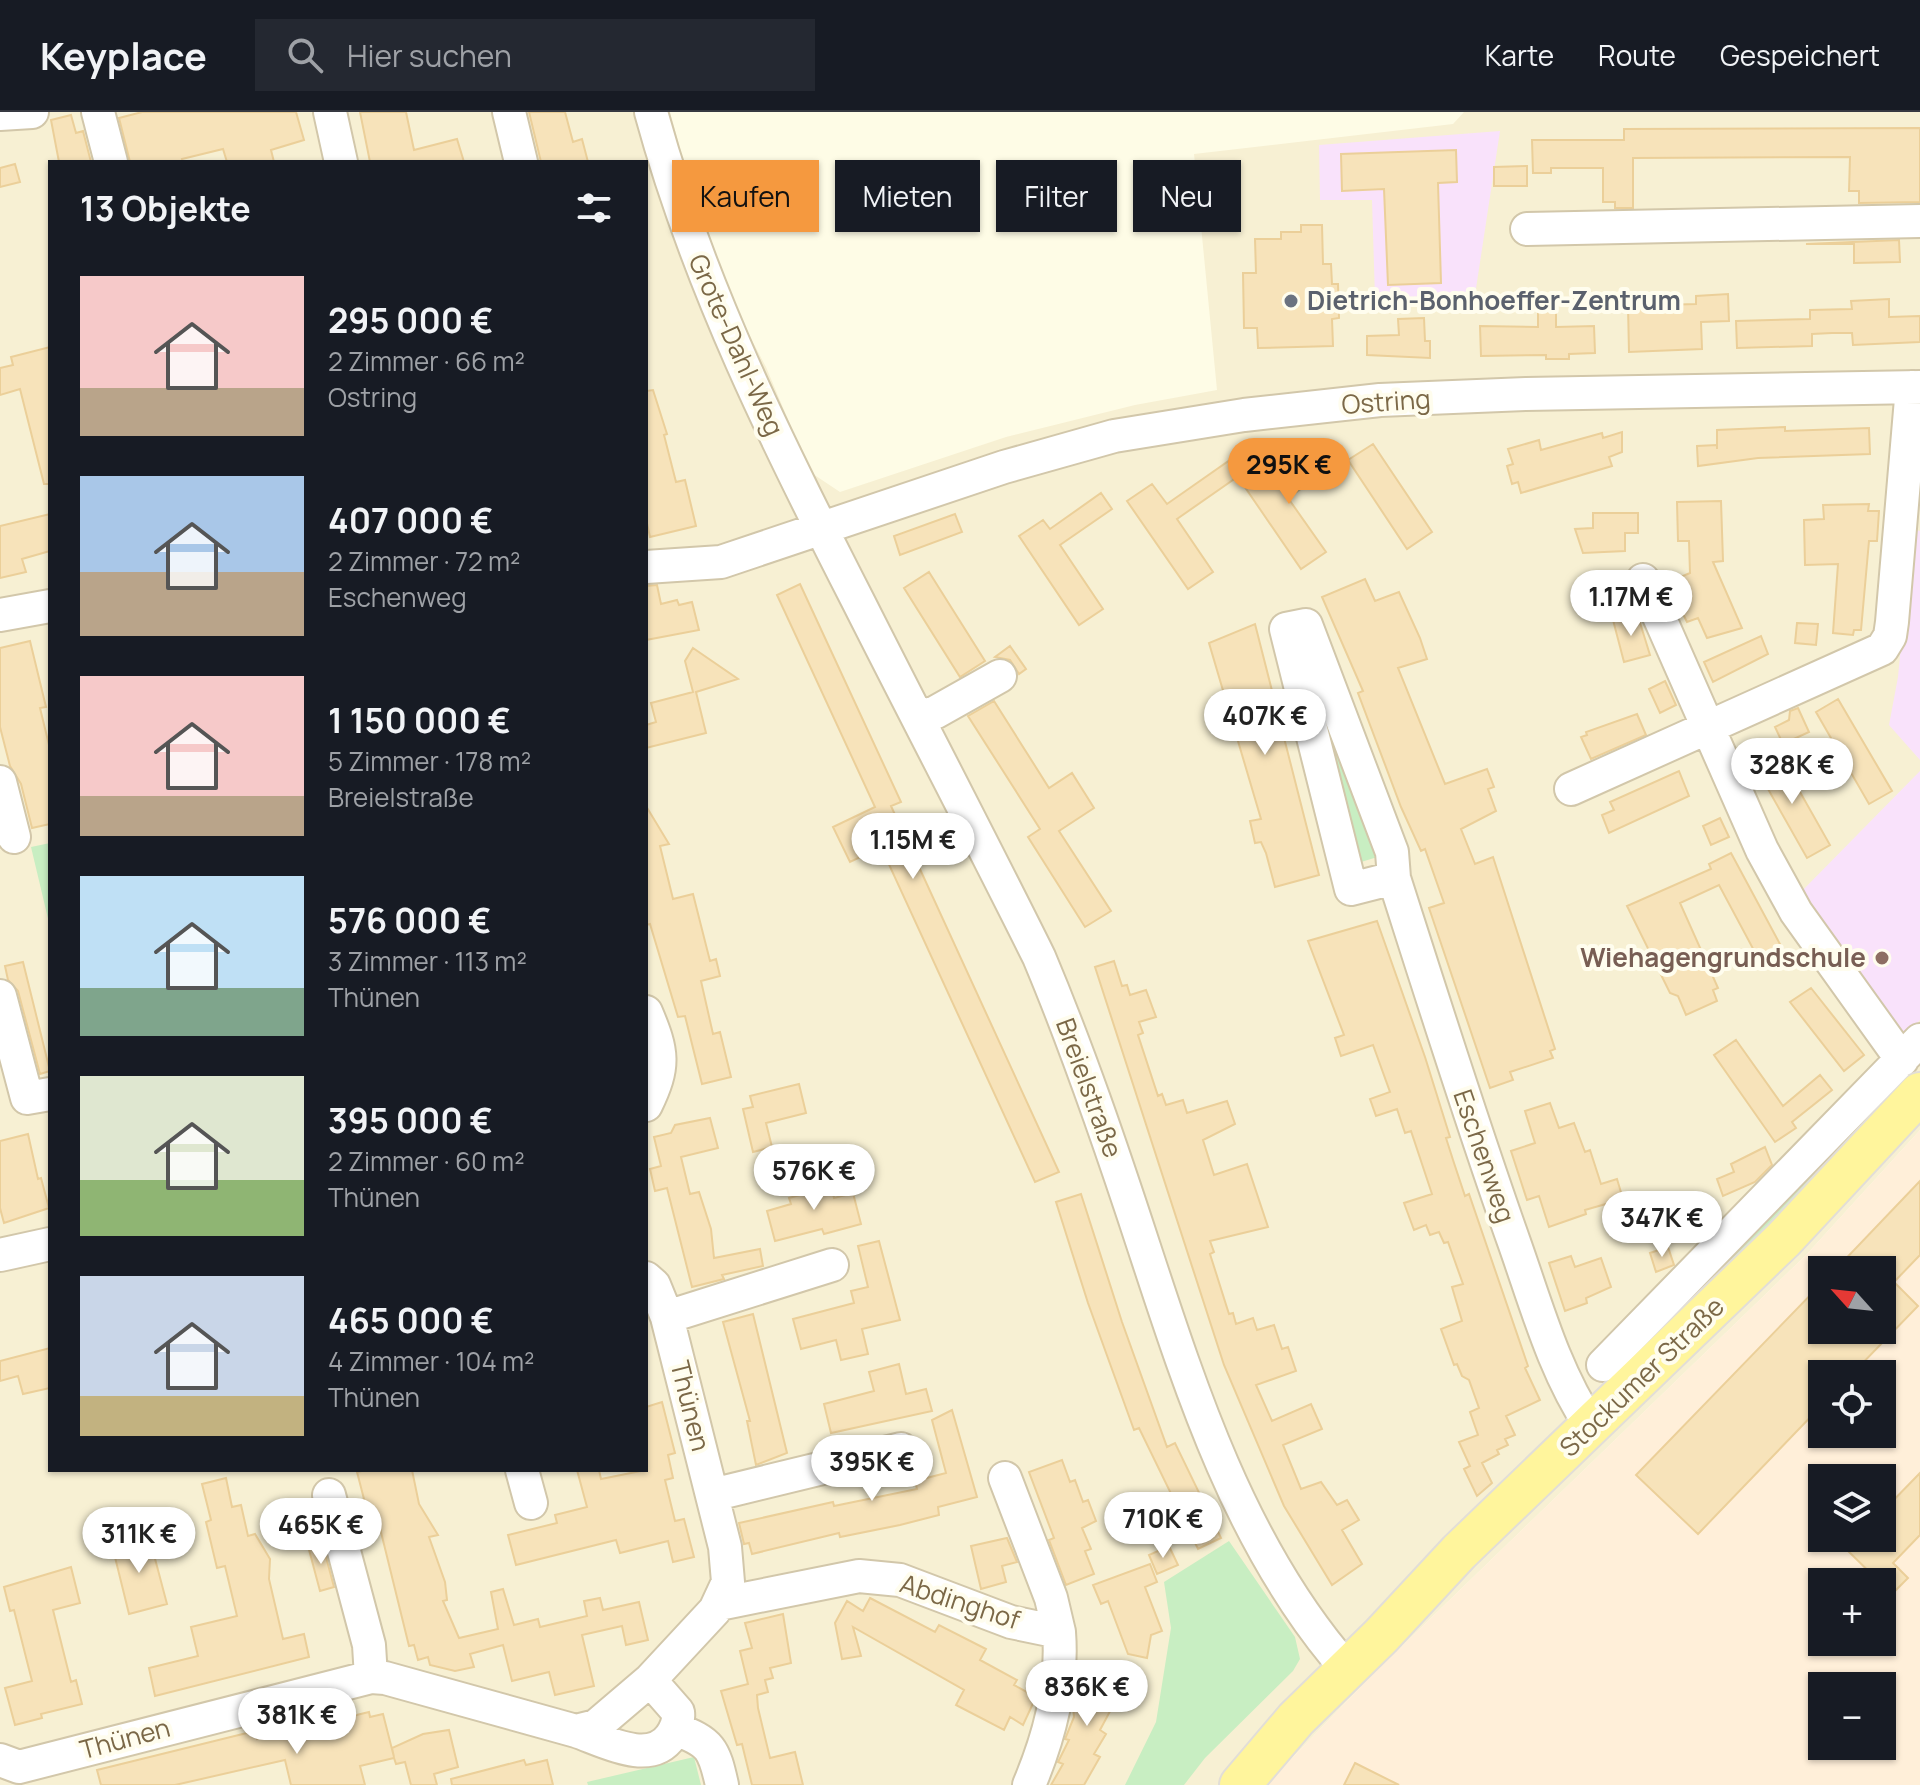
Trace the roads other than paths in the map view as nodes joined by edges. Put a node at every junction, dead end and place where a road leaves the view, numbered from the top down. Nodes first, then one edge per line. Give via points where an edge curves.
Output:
1 (32, 112) edge
2 (98, 112) edge
3 (330, 112) edge
4 (509, 112) edge
5 (651, 112) edge
6 (0, 114) edge
7 (110, 160) edge
8 (341, 160) edge
9 (521, 160) edge
10 (1920, 221) edge
11 (1527, 229) dead end
12 (1916, 387) edge
13 (820, 528) junction
14 (648, 567) edge
15 (1643, 580) dead end
16 (48, 606) edge
17 (0, 615) edge
18 (1000, 676) dead end
19 (918, 718) junction
20 (1709, 729) junction
21 (0, 782) edge
22 (1571, 789) dead end
23 (14, 837) dead end
24 (1394, 878) junction
25 (0, 996) edge
26 (648, 1018) edge
27 (1914, 1064) edge
28 (48, 1094) edge
29 (648, 1100) edge
30 (48, 1244) edge
31 (0, 1255) edge
32 (832, 1265) dead end
33 (648, 1280) edge
34 (667, 1317) junction
35 (1603, 1365) dead end
36 (1591, 1426) junction
37 (901, 1449) dead end
38 (523, 1472) edge
39 (1005, 1478) dead end
40 (329, 1495) dead end
41 (712, 1495) junction
42 (531, 1503) dead end
43 (1459, 1552) junction
44 (719, 1604) junction
45 (1059, 1632) junction
46 (1335, 1655) junction
47 (371, 1677) junction
48 (650, 1680) junction
49 (675, 1729) junction
50 (576, 1731) junction
51 (14, 1771) edge
52 (722, 1785) edge
53 (1029, 1785) edge
54 (1213, 1785) edge
55 (1240, 1785) edge

1 - 6 street
2 - 7 street
3 - 8 street
4 - 9 street
5 - 13 street, Grote-Dahl-Weg via 702,272
10 - 11 street
12 - 13 street, Ostring via 1380,400 1244,415 1114,436
12 - 20 street via 1890,636 1882,649
13 - 14 street, Ostring via 721,562
13 - 19 street, Breielstraße
15 - 20 street
16 - 17 street
18 - 19 street
19 - 46 street, Breielstraße via 1039,957 1070,1030 1179,1355 1221,1463 1268,1560
20 - 22 street
20 - 27 street via 1762,850 1796,912
21 - 23 street
24 - 24 street, Eschenweg via 1351,889 1286,629 1306,625 1392,852
24 - 36 street, Eschenweg via 1546,1333 1573,1400
25 - 28 street via 27,1098
26 - 29 street via 662,1058
27 - 35 street, Stockumer Straße
27 - 36 main road, Stockumer Straße via 1783,1240
30 - 31 street
32 - 34 street
33 - 34 street, Thünen
34 - 41 street, Thünen
36 - 43 main road, Stockumer Straße
37 - 41 street
38 - 42 street
39 - 45 street, Abdinghof
40 - 47 street via 369,1645
41 - 44 street, Thünen via 729,1567
43 - 46 main road, Stockumer Straße via 1369,1621
43 - 55 main road, Stockumer Straße via 1296,1719
44 - 45 street, Abdinghof via 859,1576 900,1580 1011,1622
44 - 48 street, Thünen
45 - 53 street, Abdinghof via 1062,1666
46 - 54 main road, Stockumer Straße
47 - 50 street, Thünen
47 - 51 street, Thünen
48 - 49 street via 678,1712
48 - 50 street, Thünen via 608,1719
49 - 50 street, Thünen via 661,1747 641,1751
49 - 52 street via 707,1742

